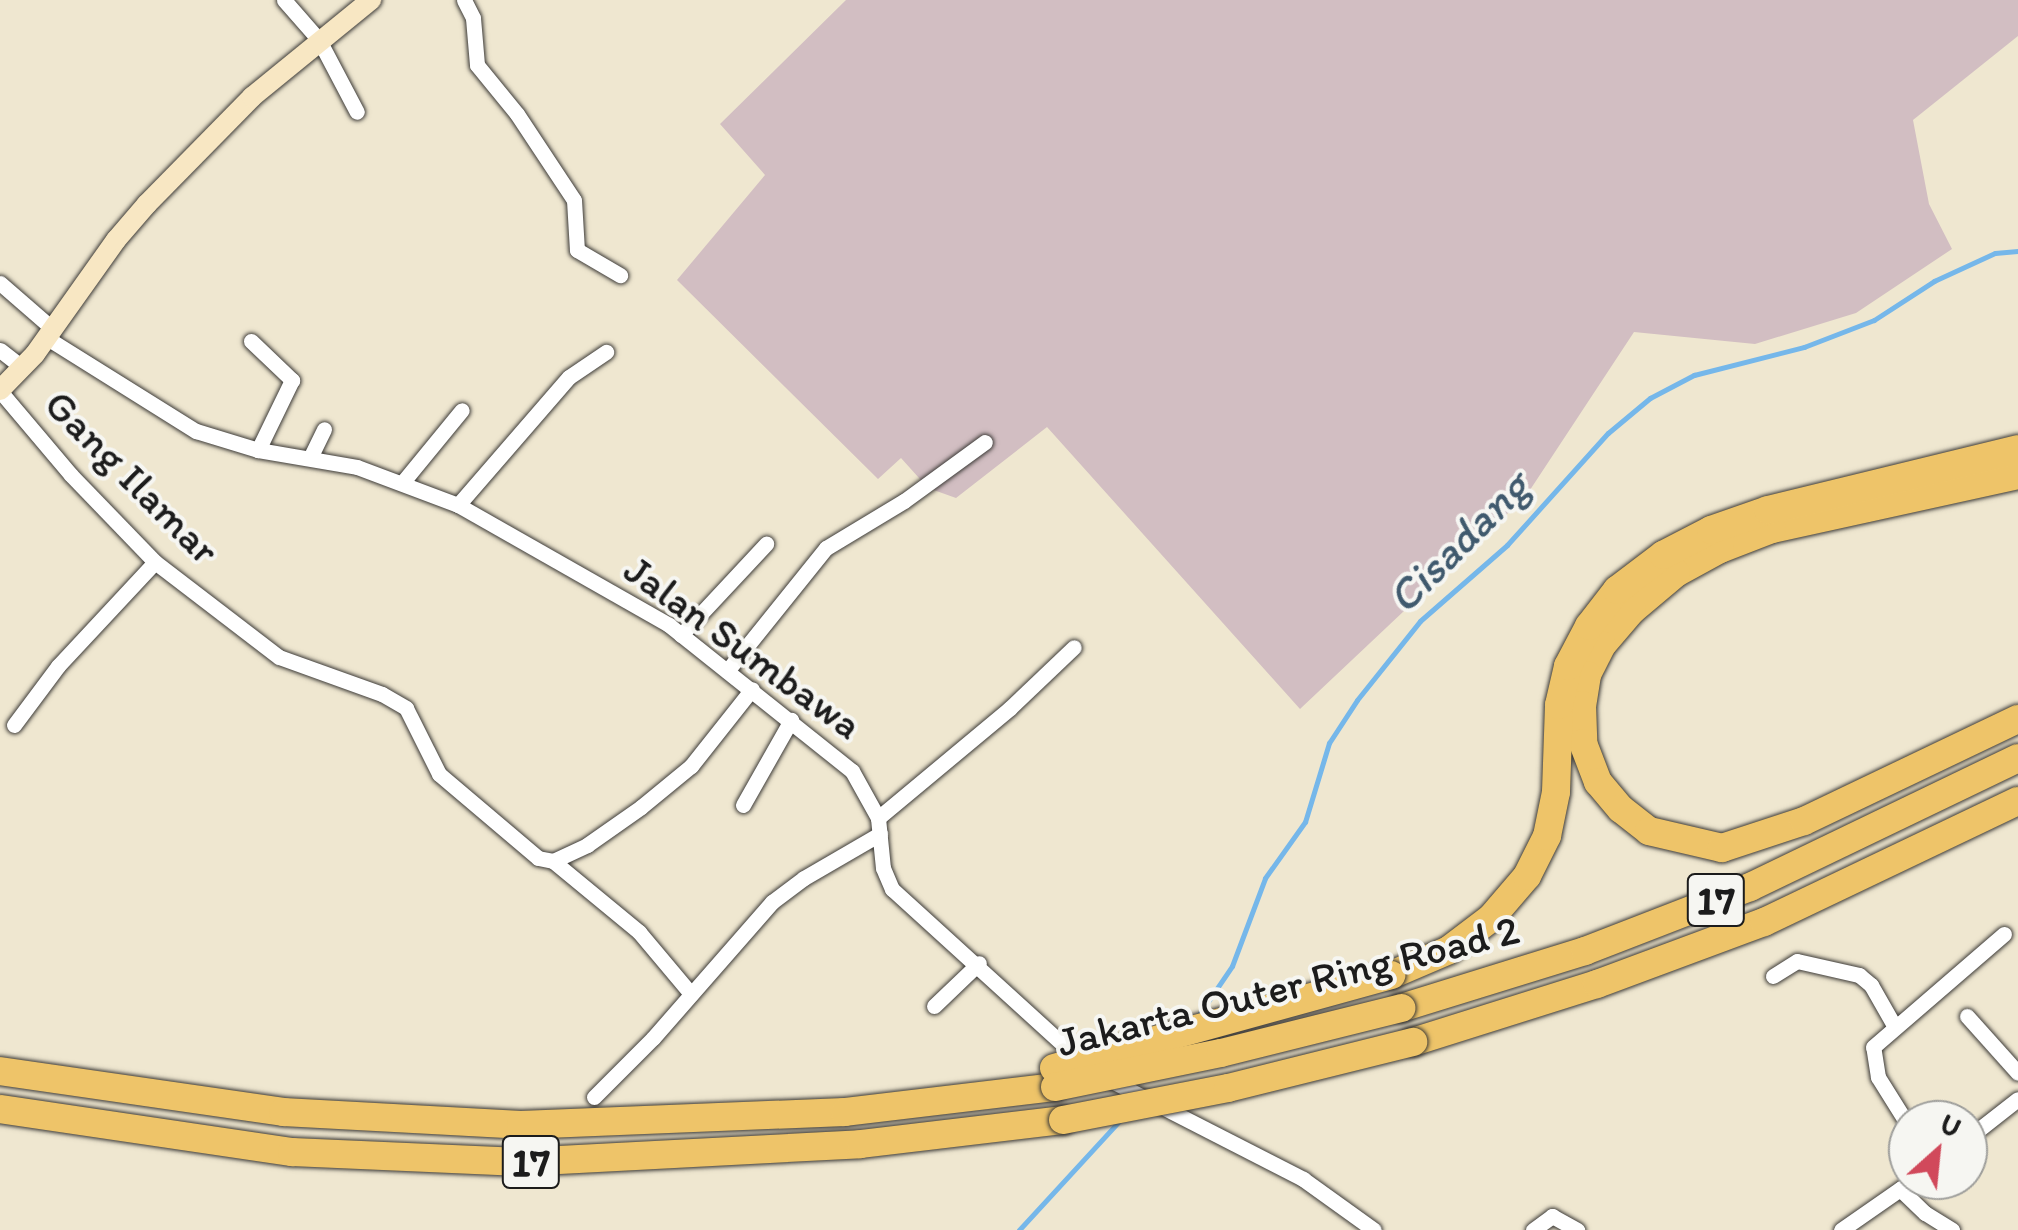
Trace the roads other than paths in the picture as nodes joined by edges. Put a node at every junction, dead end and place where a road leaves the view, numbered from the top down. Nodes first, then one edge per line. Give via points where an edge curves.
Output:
1 (284, 0) edge
2 (464, 0) edge
3 (358, 3) edge
4 (319, 40) junction
5 (357, 112) dead end
6 (620, 275) dead end
7 (0, 283) edge
8 (50, 333) junction
9 (251, 341) dead end
10 (0, 350) edge
11 (606, 352) dead end
12 (22, 368) junction
13 (0, 390) edge
14 (462, 410) dead end
15 (324, 428) dead end
16 (985, 442) dead end
17 (2018, 449) edge
18 (258, 450) junction
19 (310, 458) junction
20 (2018, 475) edge
21 (402, 483) junction
22 (458, 505) junction
23 (766, 544) dead end
24 (156, 562) junction
25 (681, 635) junction
26 (1074, 647) dead end
27 (727, 671) junction
28 (752, 690) junction
29 (2018, 718) edge
30 (791, 720) junction
31 (14, 726) dead end
32 (2018, 758) edge
33 (2018, 801) edge
34 (743, 805) dead end
35 (879, 826) junction
36 (553, 861) junction
37 (2004, 934) dead end
38 (979, 963) junction
39 (1772, 976) dead end
40 (691, 994) junction
41 (934, 1006) dead end
42 (1967, 1016) dead end
43 (1895, 1028) junction
44 (0, 1071) edge
45 (2018, 1073) edge
46 (1054, 1077) junction
47 (594, 1096) dead end
48 (2018, 1099) edge
49 (1892, 1100) edge
50 (0, 1109) edge
51 (1988, 1122) edge
52 (1888, 1197) edge
53 (1921, 1200) edge
54 (1374, 1230) edge
55 (1534, 1230) edge
56 (1578, 1230) edge
57 (1841, 1230) edge
58 (1952, 1230) edge

1 - 4 street
2 - 6 street via 473,18 477,65 574,200 576,250
3 - 4 main road
4 - 5 street
4 - 8 main road via 238,110 147,204
7 - 8 street, Jalan Sumbawa
8 - 12 main road
8 - 18 street, Jalan Sumbawa via 187,426
9 - 18 street via 292,380
10 - 12 street
11 - 22 street via 568,378
12 - 13 main road
13 - 24 street, Gang Ilamar
14 - 21 street
15 - 19 street
16 - 27 street via 826,548
17 - 46 highway, bridge via 1768,510 1663,555 1617,590 1568,666 1550,822 1527,876 1491,918 1449,950 1391,974
18 - 19 street, Jalan Sumbawa
19 - 21 street, Jalan Sumbawa
20 - 29 highway via 1772,528 1720,548 1632,610 1587,674 1582,705 1584,743 1598,782 1621,809 1649,832 1722,848 1804,820
21 - 22 street, Jalan Sumbawa
22 - 25 street, Jalan Sumbawa
23 - 25 street
24 - 31 street via 58,666
24 - 36 street, Gang Ilamar via 276,656 390,698 411,713 446,782 533,855
25 - 27 street, Jalan Sumbawa
26 - 35 street
27 - 28 street, Jalan Sumbawa
28 - 30 street, Jalan Sumbawa
28 - 36 street via 691,766 617,825
30 - 34 street
30 - 35 street, Jalan Sumbawa via 858,778
32 - 46 highway, Jakarta Outer Ring Road 2 / 17, bridge via 1750,887 1584,951 1221,1054
33 - 50 highway, Jakarta Outer Ring Road 2 / 17, bridge via 1764,922 1597,984 1414,1042 1062,1120 861,1144 522,1162 292,1152
35 - 38 street, Jalan Sumbawa via 892,889
35 - 40 street via 772,902
36 - 40 street via 639,932
37 - 43 street
38 - 41 street
38 - 54 street, Jalan Sumbawa via 1085,1064 1303,1179
39 - 43 street via 1797,962 1858,975 1872,984
40 - 47 street
42 - 45 street
43 - 49 street via 1873,1052
44 - 46 highway, Jakarta Outer Ring Road 2 / 17 via 283,1112 522,1126 845,1112
48 - 51 street
52 - 57 street
53 - 58 street
55 - 56 street via 1552,1216

